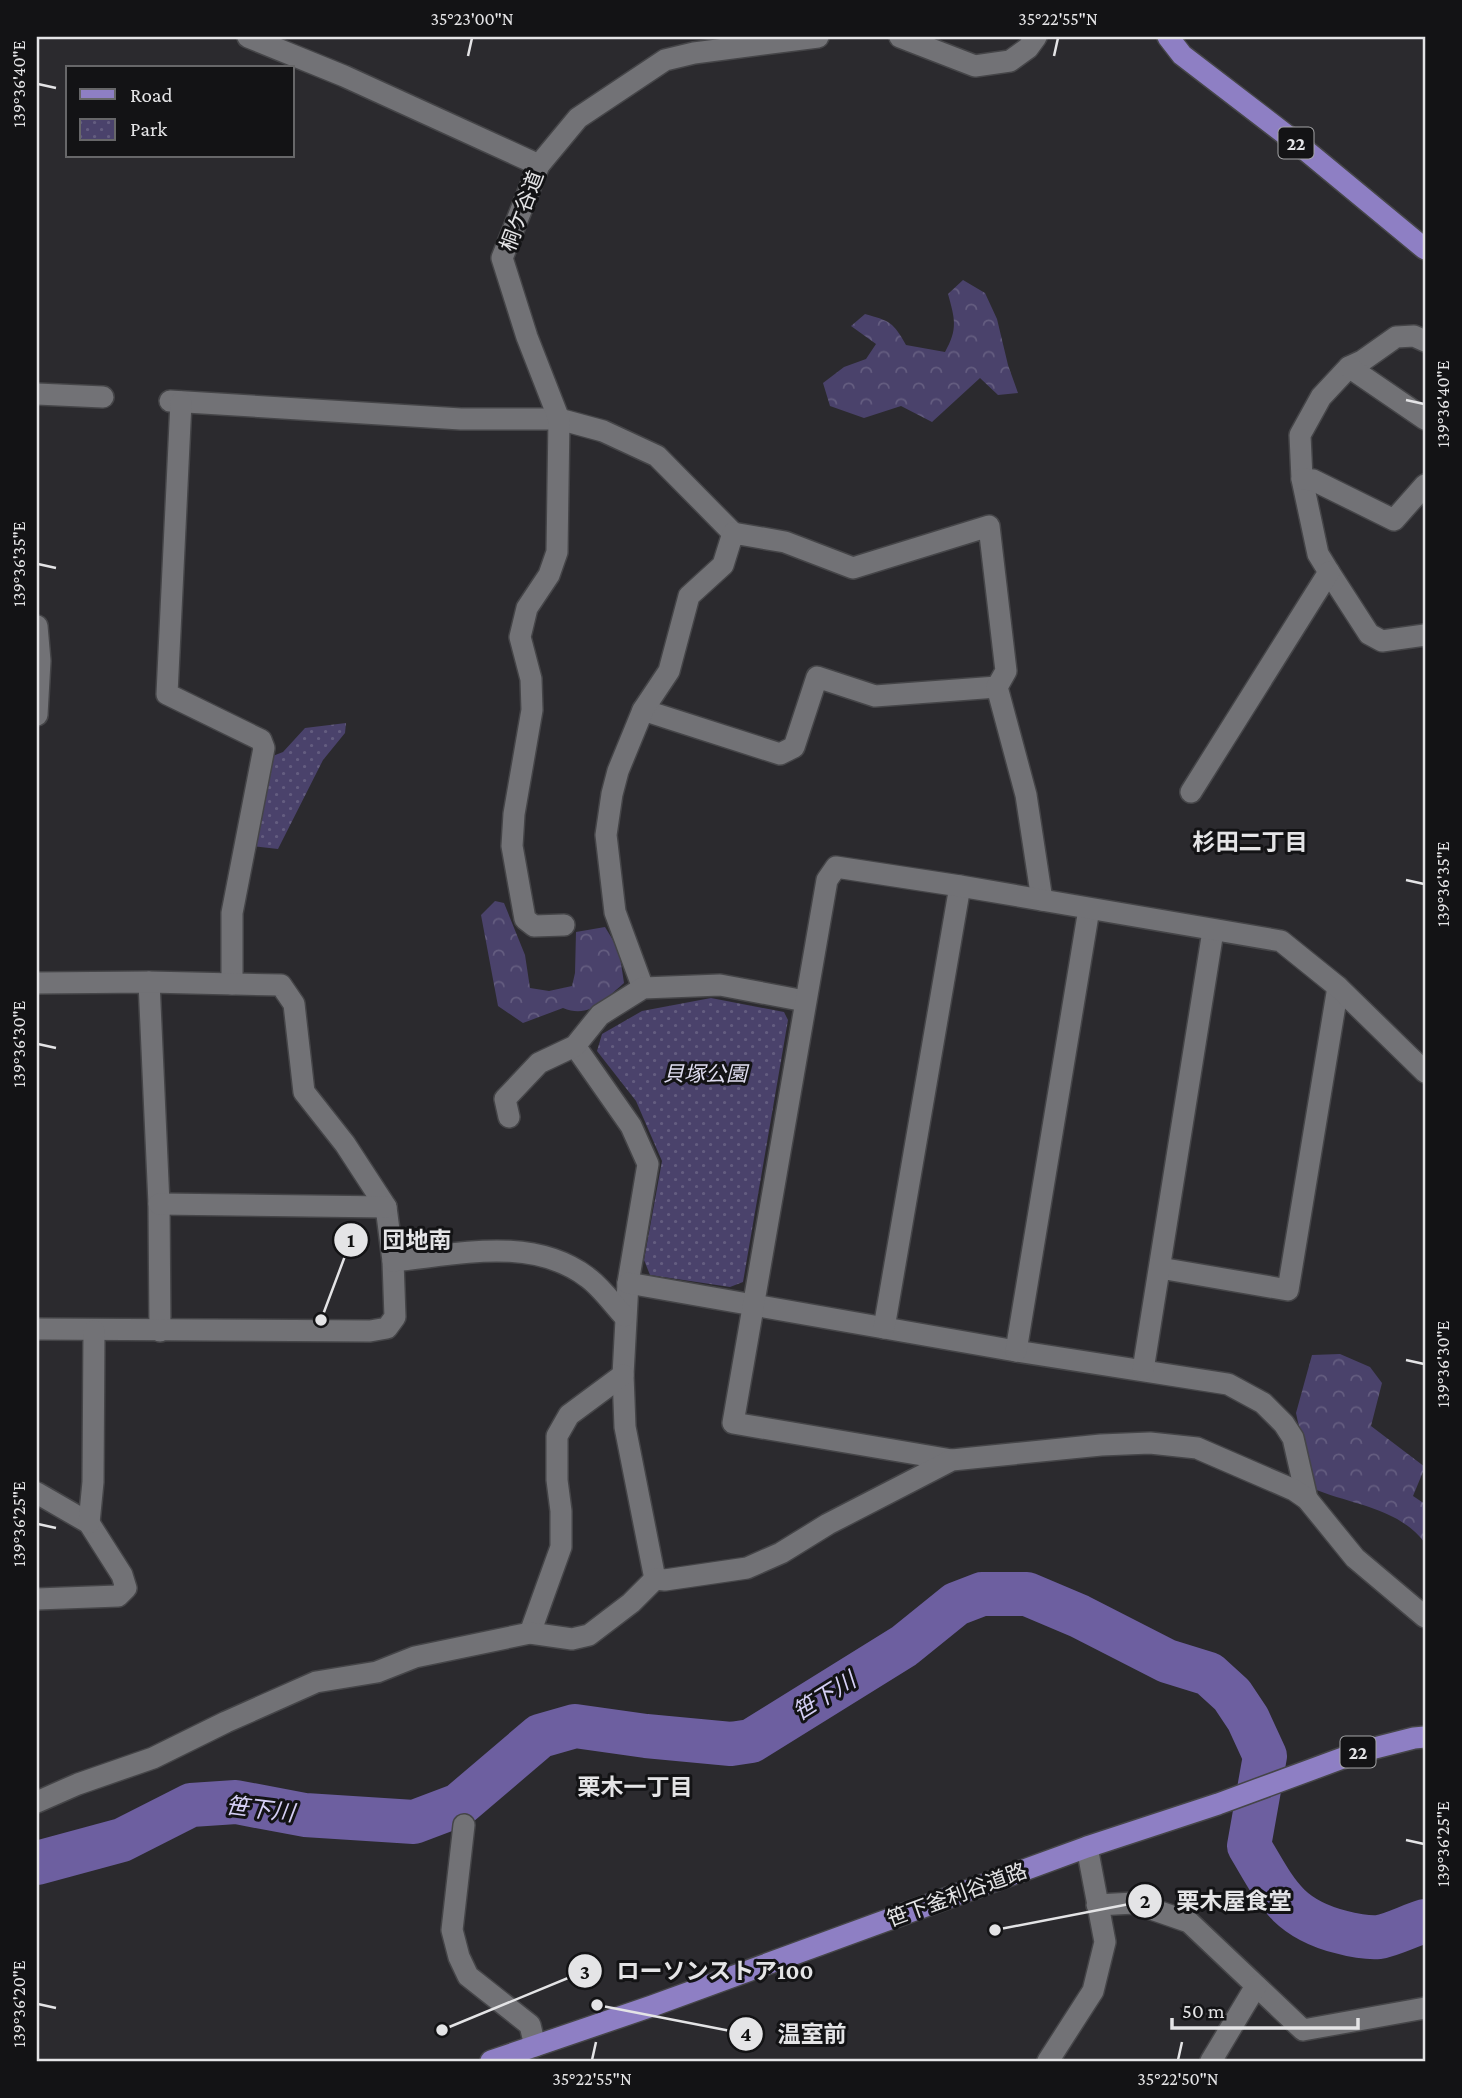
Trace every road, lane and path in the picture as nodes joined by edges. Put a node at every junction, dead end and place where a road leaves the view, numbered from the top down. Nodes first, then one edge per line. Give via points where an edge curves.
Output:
1 (248, 37) edge
2 (818, 37) edge
3 (900, 37) edge
4 (1036, 37) edge
5 (1168, 37) edge
6 (699, 45) edge
7 (539, 165) junction
8 (1425, 248) edge
9 (1425, 341) edge
10 (1349, 367) junction
11 (37, 394) edge
12 (103, 397) dead end
13 (559, 419) junction
14 (1425, 419) edge
15 (1302, 479) junction
16 (1425, 485) edge
17 (733, 533) junction
18 (1329, 572) junction
19 (37, 626) edge
20 (1425, 635) edge
21 (997, 687) junction
22 (643, 710) junction
23 (37, 715) edge
24 (1191, 792) dead end
25 (960, 886) junction
26 (1042, 900) junction
27 (1089, 909) junction
28 (564, 925) dead end
29 (1213, 931) junction
30 (149, 982) junction
31 (37, 983) edge
32 (232, 984) junction
33 (1338, 987) junction
34 (643, 988) junction
35 (805, 1000) junction
36 (575, 1045) junction
37 (1425, 1072) edge
38 (509, 1117) dead end
39 (159, 1203) junction
40 (386, 1207) junction
41 (393, 1261) junction
42 (1160, 1268) junction
43 (628, 1283) junction
44 (754, 1305) junction
45 (624, 1316) junction
46 (884, 1328) junction
47 (37, 1329) edge
48 (94, 1331) junction
49 (160, 1331) junction
50 (1016, 1351) junction
51 (1143, 1370) junction
52 (623, 1375) junction
53 (952, 1460) junction
54 (37, 1493) edge
55 (1307, 1499) junction
56 (89, 1523) junction
57 (655, 1579) junction
58 (37, 1600) edge
59 (1425, 1617) edge
60 (530, 1633) junction
61 (1425, 1737) edge
62 (37, 1802) edge
63 (464, 1825) dead end
64 (1087, 1847) junction
65 (1097, 1905) junction
66 (1256, 1986) junction
67 (1425, 2008) edge
68 (535, 2046) junction
69 (504, 2059) edge
70 (1048, 2061) edge
71 (1210, 2061) edge

1 - 7 street
2 - 6 street, 桐ケ谷道
3 - 4 street via 975,66 1010,61
5 - 8 main road, 22 via 1182,55
6 - 7 street, 桐ケ谷道 via 665,60 578,118
7 - 13 street, 桐ケ谷道 via 502,258
9 - 10 street via 1415,336 1396,337
10 - 14 street
10 - 15 street via 1321,397 1300,435
11 - 12 street
13 - 17 street via 603,431 657,456
13 - 28 street via 557,552 550,575 527,608 520,637 533,710 512,846 525,919 534,926
13 - 32 street via 461,419 176,401 167,694 261,740 264,748 232,913
15 - 16 street via 1313,480 1394,520
15 - 18 street via 1318,554
17 - 21 street via 785,542 853,568 989,526 1006,671
17 - 22 street via 723,565 689,596 669,671
18 - 20 street via 1369,634 1382,641
18 - 24 street
19 - 23 street
21 - 22 street via 875,696 817,677 794,747 780,754
21 - 26 street via 1026,795
22 - 34 street via 618,771 606,835 615,912
25 - 26 street
25 - 35 street via 836,867 827,880
25 - 46 street
26 - 27 street
27 - 29 street
27 - 50 street
29 - 33 street via 1281,942
29 - 42 street
30 - 31 street
30 - 32 street
30 - 39 street
32 - 40 street via 281,985 294,1004 304,1092
33 - 37 street
33 - 42 street via 1288,1290
34 - 35 street via 720,985
34 - 36 street via 600,1016
35 - 44 street
36 - 38 street via 539,1063 505,1099
36 - 43 street via 631,1126 648,1164
39 - 40 street
39 - 49 street
40 - 41 street
41 - 45 street via 507,1250 554,1259 587,1277
41 - 49 street via 396,1317 387,1328
42 - 51 street
43 - 44 street
43 - 45 street
44 - 46 street
44 - 53 street via 733,1423
45 - 52 street
46 - 50 street
47 - 48 street
48 - 49 street
48 - 56 street
50 - 51 street
51 - 55 street via 1228,1384 1264,1403 1293,1438
52 - 57 street via 625,1427
52 - 60 street via 569,1415 557,1436 561,1546
53 - 55 street via 1101,1444 1197,1448
53 - 57 street via 747,1568
54 - 56 street
55 - 59 street via 1355,1558
56 - 58 street via 126,1588 118,1596
57 - 60 street via 589,1635 572,1639
60 - 62 street via 415,1657 377,1672 316,1682 153,1758
61 - 64 main road, 笹下釜利谷道路 / 22 via 1359,1752
63 - 68 street via 452,1930 459,1957 468,1976 530,2025
64 - 65 street
64 - 68 main road, 笹下釜利谷道路
65 - 66 street via 1134,1903 1189,1922
65 - 70 street via 1105,1942 1093,1991
66 - 67 street via 1303,2030
66 - 71 street
68 - 69 main road, 笹下釜利谷道路

